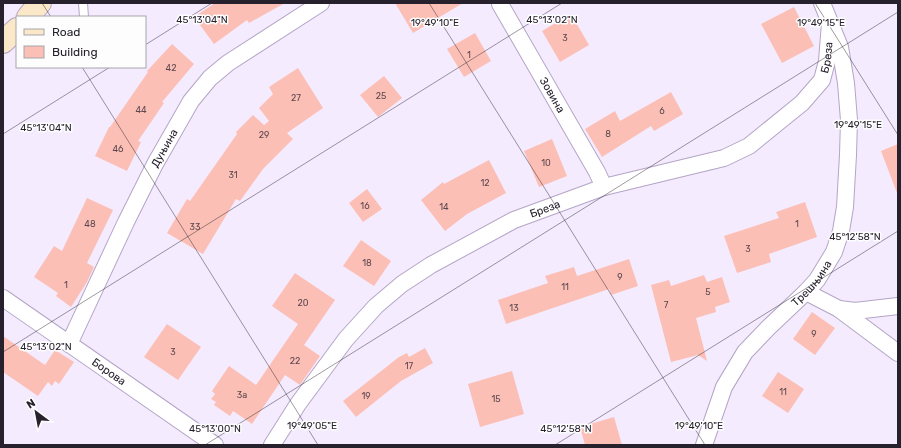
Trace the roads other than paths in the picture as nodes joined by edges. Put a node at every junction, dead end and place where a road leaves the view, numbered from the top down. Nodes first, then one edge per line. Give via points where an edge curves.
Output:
1 (40, 3) edge
2 (82, 3) edge
3 (321, 3) edge
4 (822, 3) edge
5 (500, 4) edge
6 (29, 16) edge
7 (84, 16) edge
8 (830, 23) junction
9 (604, 187) junction
10 (806, 292) junction
11 (3, 298) edge
12 (898, 306) edge
13 (839, 309) junction
14 (69, 344) junction
15 (898, 353) edge
16 (215, 445) edge
17 (272, 445) edge
18 (704, 445) edge

1 - 6 main road
2 - 7 lane
3 - 14 street, Дуњина via 228,63 210,78 191,101 155,164
4 - 8 street, Трешњина
5 - 9 street, Зовина
8 - 9 street, Бреза via 827,61 822,80 802,103 750,146 724,158
8 - 10 street, Трешњина via 840,47 846,83 849,120 845,207 834,252 817,280
9 - 17 street, Бреза via 514,220 431,265 402,284 376,306 346,339 298,404
10 - 13 street
10 - 18 street, Трешњина via 744,352 724,387
11 - 14 street, Борова
12 - 13 street via 855,311
13 - 15 street
14 - 16 street, Борова

